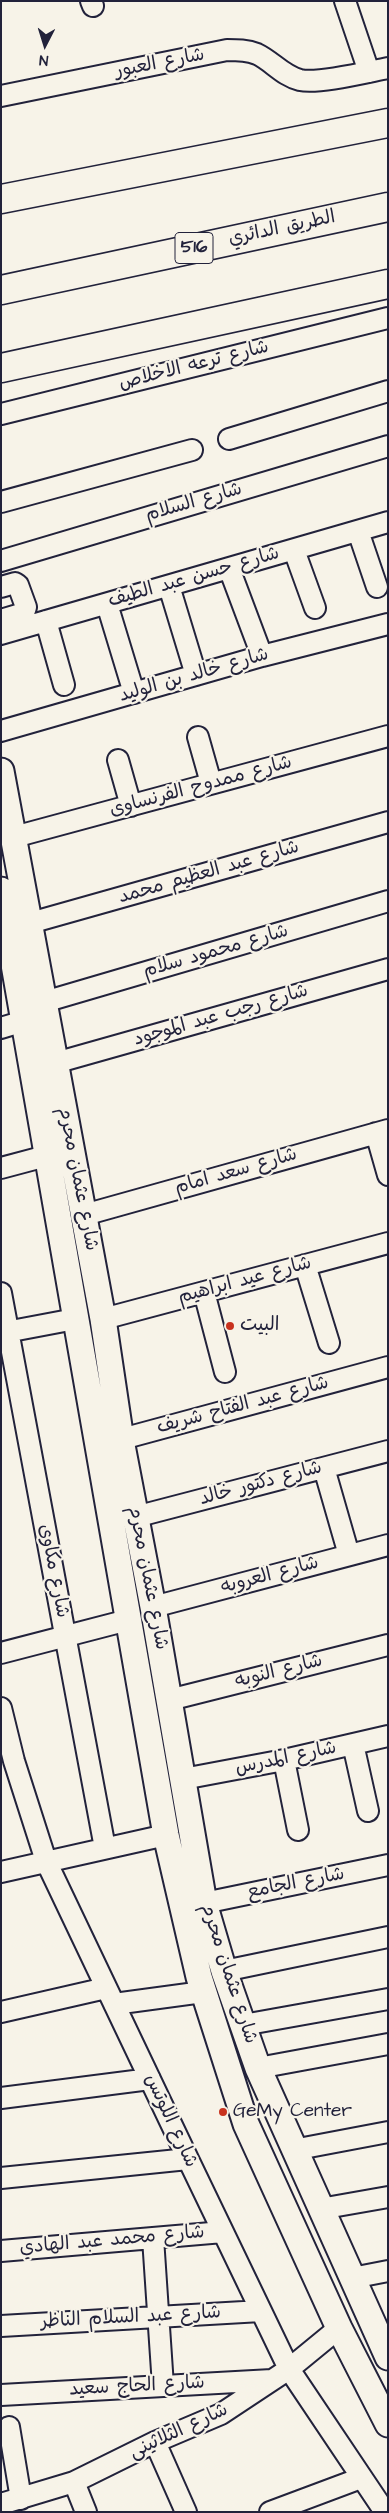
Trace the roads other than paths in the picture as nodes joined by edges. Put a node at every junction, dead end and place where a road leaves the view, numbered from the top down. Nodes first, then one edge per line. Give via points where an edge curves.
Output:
1 (345, 1) edge
2 (378, 70) edge
3 (1, 96) edge
4 (388, 123) edge
5 (1, 199) edge
6 (388, 207) edge
7 (388, 284) edge
8 (1, 290) edge
9 (387, 321) edge
10 (1, 368) edge
11 (388, 391) edge
12 (1, 414) edge
13 (229, 439) dead end
14 (388, 446) edge
15 (192, 450) dead end
16 (1, 502) edge
17 (388, 522) edge
18 (358, 531) junction
19 (294, 550) junction
20 (1, 560) edge
21 (229, 568) junction
22 (169, 586) junction
23 (1, 587) edge
24 (377, 587) dead end
25 (107, 604) junction
26 (315, 608) dead end
27 (1, 620) edge
28 (46, 621) junction
29 (388, 624) edge
30 (1, 634) edge
31 (262, 656) junction
32 (196, 675) junction
33 (64, 685) dead end
34 (134, 693) junction
35 (1, 731) edge
36 (388, 736) edge
37 (198, 737) dead end
38 (118, 760) dead end
39 (1, 771) edge
40 (211, 783) junction
41 (131, 806) junction
42 (388, 822) edge
43 (14, 838) junction
44 (388, 901) edge
45 (2, 904) edge
46 (30, 923) junction
47 (388, 969) edge
48 (44, 1002) junction
49 (12, 1025) edge
50 (55, 1063) junction
51 (382, 1132) edge
52 (46, 1156) junction
53 (1, 1168) edge
54 (388, 1175) edge
55 (84, 1215) junction
56 (388, 1243) edge
57 (305, 1265) junction
58 (204, 1292) junction
59 (1, 1294) edge
60 (75, 1319) junction
61 (103, 1319) junction
62 (5, 1332) edge
63 (329, 1343) dead end
64 (388, 1367) edge
65 (224, 1372) dead end
66 (110, 1443) junction
67 (388, 1451) edge
68 (324, 1468) junction
69 (135, 1517) junction
70 (388, 1545) edge
71 (349, 1555) junction
72 (153, 1607) junction
73 (128, 1620) junction
74 (65, 1636) junction
75 (388, 1645) edge
76 (1, 1653) edge
77 (169, 1700) junction
78 (1, 1708) edge
79 (388, 1736) edge
80 (353, 1744) junction
81 (284, 1760) junction
82 (8, 1762) edge
83 (184, 1779) junction
84 (368, 1811) dead end
85 (298, 1830) dead end
86 (166, 1835) junction
87 (105, 1848) junction
88 (46, 1861) junction
89 (388, 1865) edge
90 (1, 1872) edge
91 (204, 1903) junction
92 (388, 1938) edge
93 (224, 1970) junction
94 (203, 1992) junction
95 (110, 1996) junction
96 (388, 1999) edge
97 (1, 2012) edge
98 (243, 2025) junction
99 (388, 2044) edge
100 (258, 2068) junction
101 (150, 2079) junction
102 (1, 2098) edge
103 (388, 2132) edge
104 (293, 2150) junction
105 (188, 2160) junction
106 (1, 2178) edge
107 (388, 2197) edge
108 (320, 2210) junction
109 (223, 2232) junction
110 (153, 2238) junction
111 (1, 2251) edge
112 (388, 2271) edge
113 (352, 2278) junction
114 (261, 2311) junction
115 (158, 2317) junction
116 (1, 2326) edge
117 (339, 2328) junction
118 (388, 2357) edge
119 (288, 2369) junction
120 (272, 2380) junction
121 (163, 2386) junction
122 (1, 2395) edge
123 (388, 2424) edge
124 (9, 2427) dead end
125 (155, 2442) junction
126 (361, 2478) junction
127 (74, 2482) junction
128 (11, 2502) edge
129 (86, 2512) edge
130 (186, 2512) edge
131 (270, 2512) edge
132 (385, 2512) edge

1 - 2 street
2 - 3 street, شارع العبور via 313,81 300,80 257,55 243,50 227,50
4 - 5 highway
6 - 8 highway, الطريق الدائري / 516
7 - 10 highway
9 - 12 street, شارع ترعه الاخلاص
11 - 13 street
14 - 20 street, شارع السلام
15 - 16 street
17 - 18 street, شارع حسن عبد الطيف
18 - 19 street, شارع حسن عبد الطيف
18 - 24 street
19 - 21 street, شارع حسن عبد الطيف
19 - 26 street
21 - 22 street, شارع حسن عبد الطيف
21 - 31 street
22 - 25 street, شارع حسن عبد الطيف
22 - 32 street
23 - 27 street via 18,585 26,607 24,613
25 - 28 street, شارع حسن عبد الطيف
25 - 34 street
28 - 30 street, شارع حسن عبد الطيف
28 - 33 street
29 - 31 street, شارع خالد بن الوليد
31 - 32 street, شارع خالد بن الوليد
32 - 34 street, شارع خالد بن الوليد
34 - 35 street, شارع خالد بن الوليد
36 - 40 street, شارع ممدوح الفرنساوى
37 - 40 street
38 - 41 street
39 - 43 main road, شارع عثمان محرم
40 - 41 street, شارع ممدوح الفرنساوى
41 - 43 street, شارع ممدوح الفرنساوى
42 - 46 street, شارع عبد العظيم محمد
43 - 46 main road, شارع عثمان محرم
44 - 48 street, شارع محمود سلام
45 - 49 main road, شارع عثمان محرم
46 - 48 main road, شارع عثمان محرم
47 - 50 street, شارع رجب عبد الموجود
48 - 50 main road, شارع عثمان محرم
49 - 52 main road, شارع عثمان محرم
50 - 55 main road, شارع عثمان محرم
51 - 54 street
51 - 55 street, شارع سعد امام
52 - 53 street
52 - 60 main road, شارع عثمان محرم
55 - 61 main road, شارع عثمان محرم
56 - 57 street, شارع عيد ابراهيم
57 - 58 street, شارع عيد ابراهيم
57 - 63 street
58 - 61 street, شارع عيد ابراهيم
58 - 65 street
59 - 62 street, شارع مكاوى
60 - 62 street
60 - 66 main road, شارع عثمان محرم
61 - 66 main road, شارع عثمان محرم
62 - 74 street, شارع مكاوى
64 - 66 street, شارع عبد الفتاح شريف
66 - 69 main road, شارع عثمان محرم
66 - 73 main road, شارع عثمان محرم
67 - 68 street, شارع دكتور خالد
68 - 69 street, شارع دكتور خالد
68 - 71 street
69 - 72 main road, شارع عثمان محرم
70 - 71 street, شارع العروبه
71 - 72 street, شارع العروبه
72 - 77 main road, شارع عثمان محرم
73 - 74 street
73 - 86 main road, شارع عثمان محرم
74 - 76 street
74 - 87 street, شارع مكاوى
75 - 77 street, شارع النوبه
77 - 83 main road, شارع عثمان محرم
78 - 82 street, شارع اللوتس
79 - 80 street, شارع المدرس
80 - 81 street, شارع المدرس
80 - 84 street
81 - 83 street, شارع المدرس
81 - 85 street
82 - 88 street, شارع اللوتس
83 - 91 main road, شارع عثمان محرم
86 - 87 street
86 - 94 main road, شارع عثمان محرم
87 - 88 street
88 - 90 street
88 - 95 street, شارع اللوتس
89 - 91 street, شارع الجامع
91 - 93 main road, شارع عثمان محرم
92 - 93 street
93 - 98 main road, شارع عثمان محرم
94 - 95 street
94 - 117 main road, شارع عثمان محرم via 246,2124
95 - 97 street
95 - 101 street, شارع اللوتس
96 - 98 street
98 - 100 main road, شارع عثمان محرم
99 - 100 street
100 - 104 main road, شارع عثمان محرم
101 - 102 street
101 - 105 street, شارع اللوتس
103 - 104 street
104 - 108 main road, شارع عثمان محرم
105 - 106 street
105 - 109 street, شارع اللوتس
107 - 108 street
108 - 113 main road, شارع عثمان محرم
109 - 110 street, شارع محمد عبد الهادي
109 - 114 street, شارع اللوتس
110 - 111 street, شارع محمد عبد الهادي
110 - 115 street
112 - 113 street
113 - 118 main road, شارع عثمان محرم
114 - 115 street, شارع عبد السلام الناظر
114 - 119 street, شارع اللوتس
115 - 116 street, شارع عبد السلام الناظر
115 - 121 street
117 - 119 street, شارع الثلاثينى
117 - 123 main road, شارع عثمان محرم
119 - 120 street, شارع الثلاثينى
119 - 126 street, شارع اللوتس
120 - 121 street, شارع الحاج سعيد
120 - 125 street, شارع الثلاثينى via 221,2414
121 - 122 street, شارع الحاج سعيد
124 - 128 street
125 - 127 street, شارع الثلاثينى
125 - 130 street
126 - 131 street
126 - 132 street, شارع اللوتس
127 - 128 street, شارع الثلاثينى
127 - 129 street

